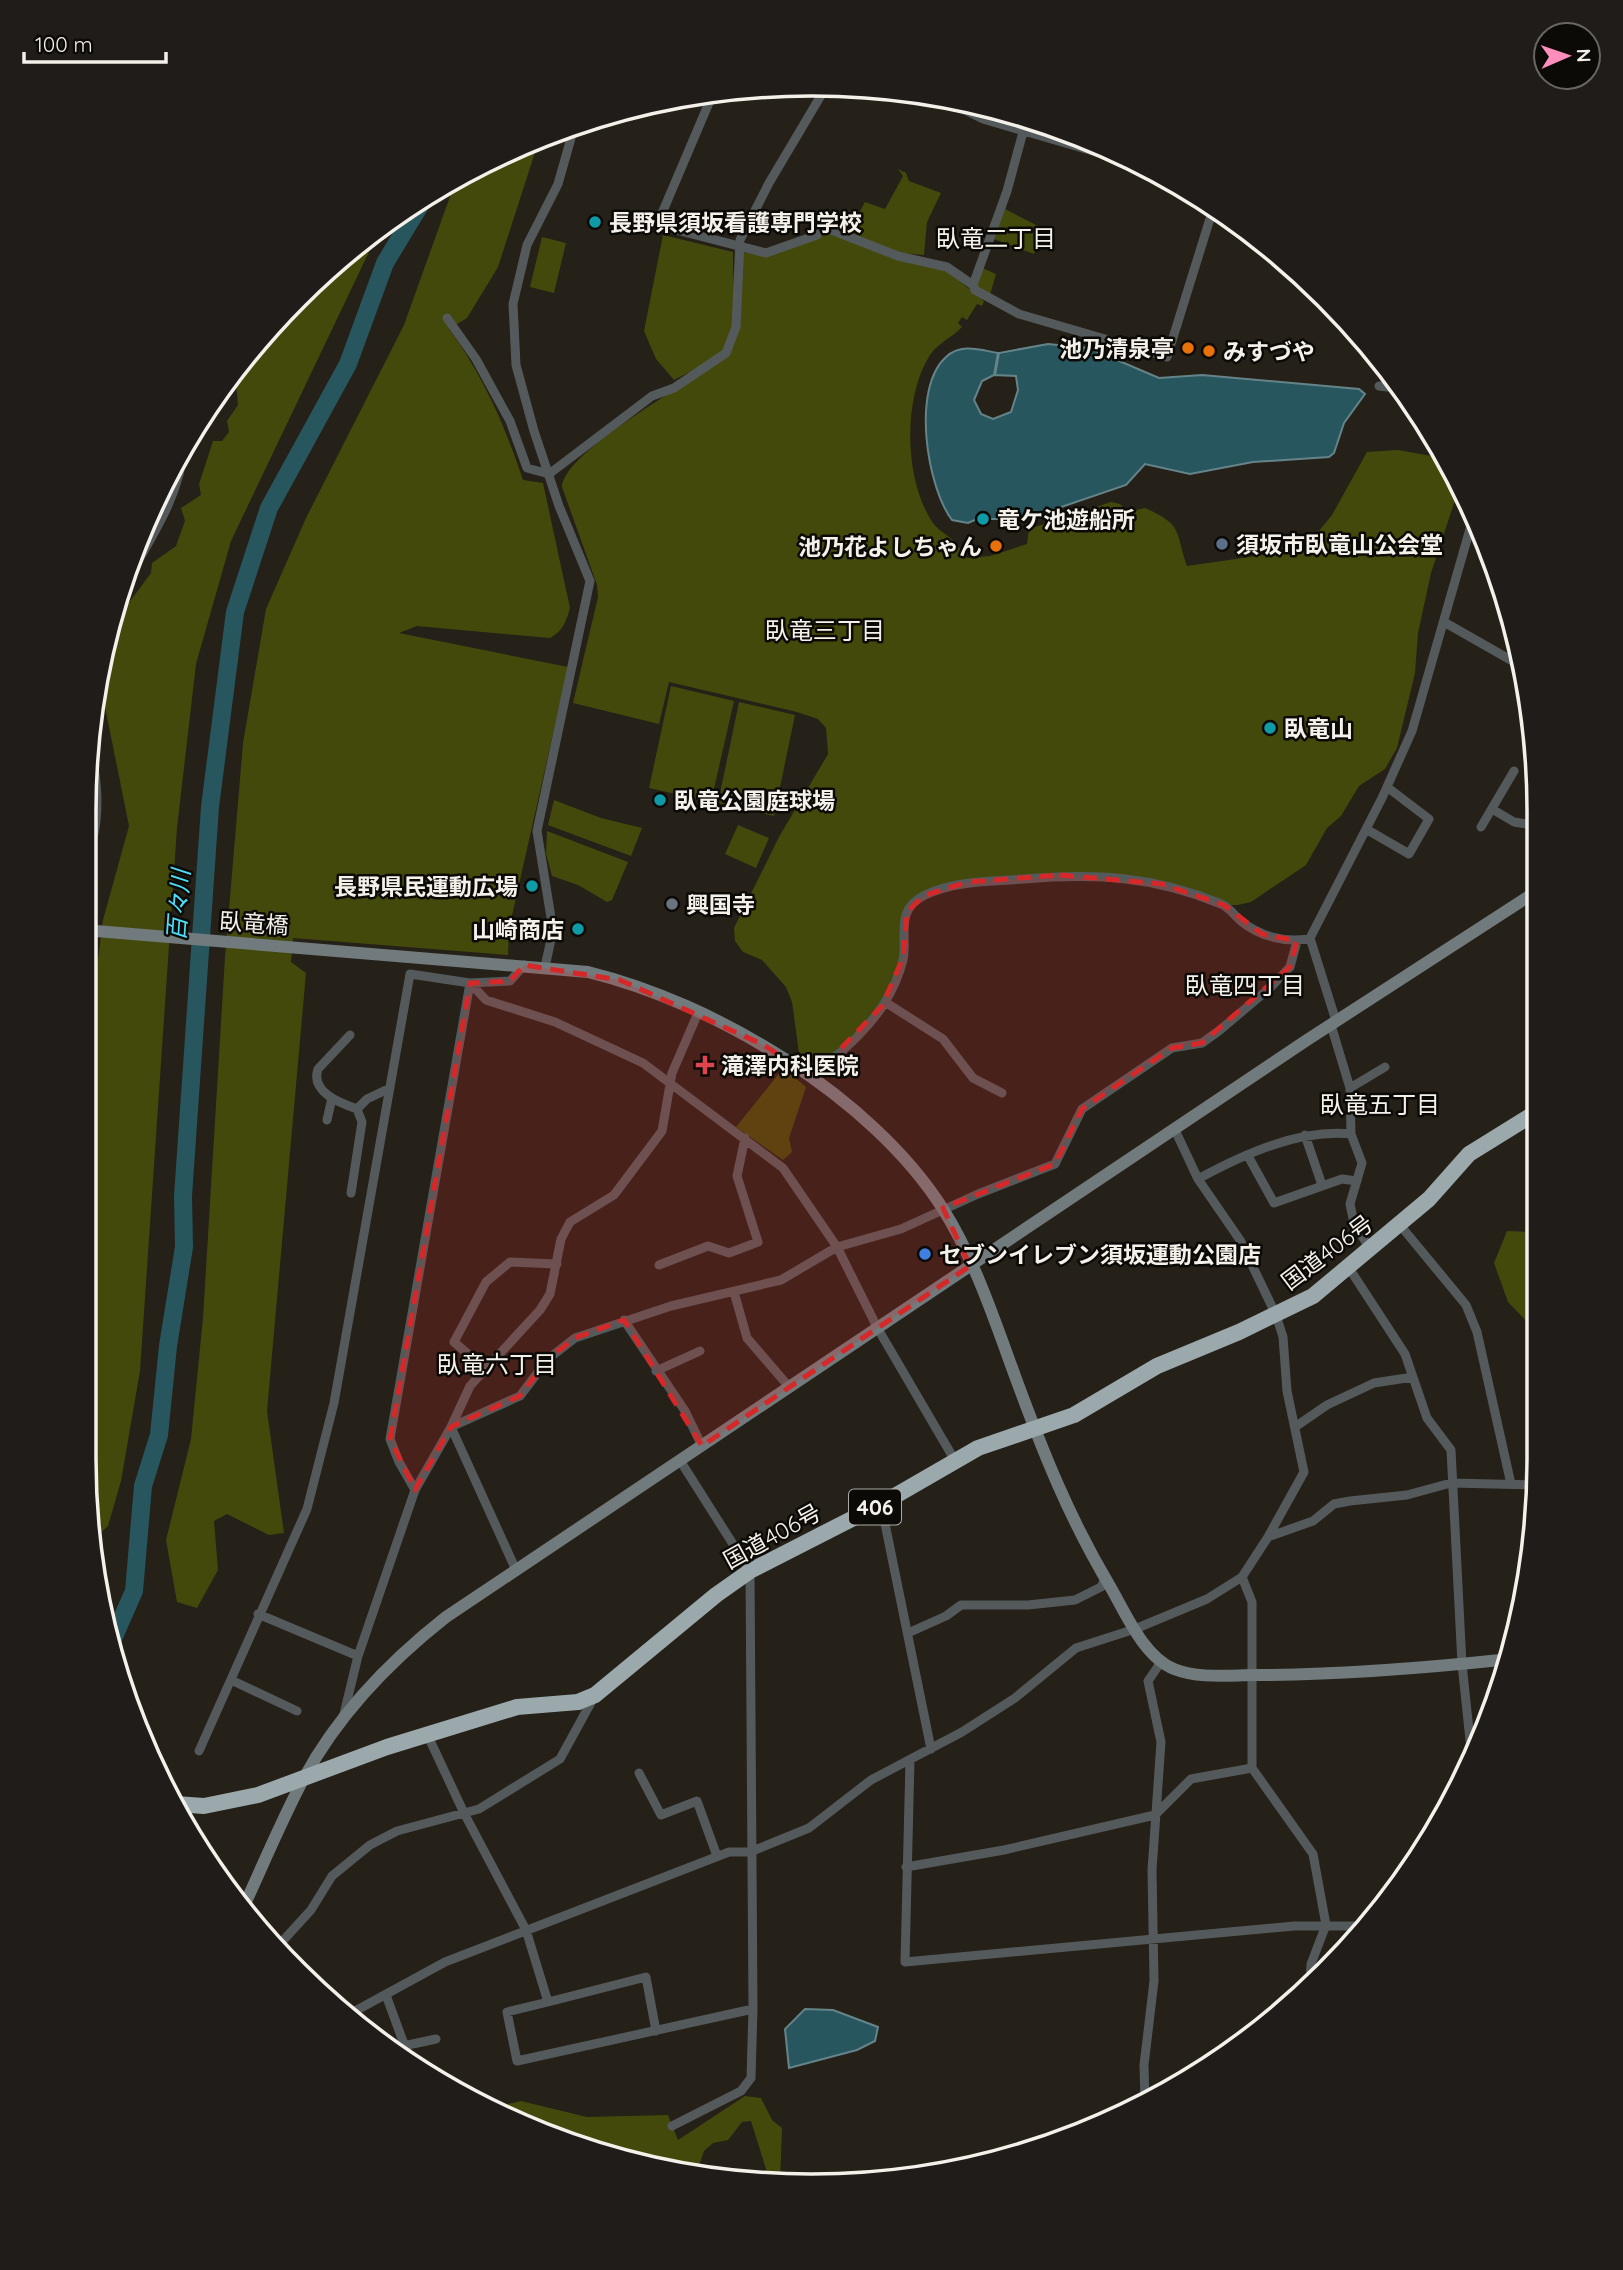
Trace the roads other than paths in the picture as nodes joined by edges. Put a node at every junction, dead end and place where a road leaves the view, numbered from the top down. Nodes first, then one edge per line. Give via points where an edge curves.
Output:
1 (820, 96) edge
2 (709, 104) edge
3 (980, 117) edge
4 (1023, 132) junction
5 (571, 138) edge
6 (1070, 145) edge
7 (1210, 218) edge
8 (737, 248) junction
9 (973, 285) junction
10 (447, 318) dead end
11 (1379, 386) dead end
12 (1387, 387) edge
13 (549, 474) junction
14 (176, 484) edge
15 (165, 512) joint
16 (1469, 532) edge
17 (153, 533) edge
18 (1444, 622) junction
19 (1510, 660) edge
20 (1514, 771) dead end
21 (97, 783) edge
22 (1387, 787) junction
23 (1492, 808) junction
24 (96, 821) edge
25 (1527, 824) edge
26 (1481, 827) dead end
27 (1366, 830) junction
28 (1527, 898) edge
29 (96, 932) edge
30 (1310, 938) junction
31 (1297, 941) junction
32 (524, 965) junction
33 (545, 967) junction
34 (470, 983) junction
35 (885, 1002) junction
36 (698, 1013) junction
37 (1334, 1023) junction
38 (350, 1035) dead end
39 (1385, 1067) dead end
40 (806, 1072) junction
41 (670, 1086) junction
42 (390, 1088) junction
43 (1350, 1088) junction
44 (1002, 1093) dead end
45 (332, 1098) junction
46 (357, 1109) junction
47 (1527, 1118) edge
48 (327, 1120) dead end
49 (1175, 1130) junction
50 (1351, 1134) junction
51 (1305, 1135) junction
52 (745, 1138) junction
53 (1248, 1156) junction
54 (1198, 1179) junction
55 (1357, 1181) junction
56 (1322, 1185) junction
57 (351, 1193) dead end
58 (943, 1208) junction
59 (1400, 1225) junction
60 (837, 1247) junction
61 (1370, 1249) junction
62 (557, 1264) junction
63 (659, 1265) dead end
64 (970, 1266) junction
65 (1349, 1268) junction
66 (734, 1292) junction
67 (1276, 1315) junction
68 (624, 1320) junction
69 (878, 1329) junction
70 (700, 1351) dead end
71 (485, 1369) junction
72 (656, 1371) junction
73 (1413, 1377) junction
74 (790, 1388) junction
75 (451, 1427) junction
76 (1295, 1427) junction
77 (1035, 1430) junction
78 (702, 1446) junction
79 (954, 1459) junction
80 (681, 1462) junction
81 (1451, 1483) junction
82 (1511, 1484) junction
83 (1526, 1485) edge
84 (415, 1490) junction
85 (881, 1504) junction
86 (1268, 1537) junction
87 (516, 1570) junction
88 (750, 1571) junction
89 (1242, 1577) junction
90 (1105, 1579) junction
91 (258, 1614) junction
92 (1135, 1629) junction
93 (908, 1633) junction
94 (358, 1656) junction
95 (1497, 1660) edge
96 (1161, 1662) junction
97 (1462, 1664) junction
98 (1254, 1675) junction
99 (231, 1681) junction
100 (595, 1695) junction
101 (297, 1711) dead end
102 (343, 1718) junction
103 (428, 1736) junction
104 (1470, 1737) edge
105 (931, 1749) junction
106 (199, 1751) dead end
107 (910, 1759) junction
108 (1252, 1768) junction
109 (639, 1773) dead end
110 (304, 1777) junction
111 (186, 1805) edge
112 (464, 1813) junction
113 (1155, 1815) junction
114 (750, 1852) junction
115 (717, 1856) junction
116 (906, 1867) junction
117 (248, 1898) edge
118 (1326, 1925) junction
119 (1353, 1926) edge
120 (526, 1930) junction
121 (1153, 1939) junction
122 (283, 1940) edge
123 (1311, 1970) edge
124 (386, 1995) junction
125 (548, 2002) junction
126 (753, 2009) junction
127 (357, 2010) edge
128 (656, 2031) junction
129 (436, 2039) dead end
130 (405, 2045) joint
131 (1144, 2091) edge
132 (672, 2126) dead end

1 - 8 street
2 - 8 street via 657,225
3 - 4 street
4 - 6 street
4 - 9 street
5 - 13 street via 558,184 527,245 513,304 516,365
7 - 9 street via 1167,357 1019,314
8 - 9 street via 766,253 817,235 821,226 898,256 947,268
8 - 13 street via 736,327 726,353 674,388 652,396
10 - 13 street via 510,421 527,468
11 - 12 street
13 - 33 street via 590,580 537,831 553,930
14 - 15 street
15 - 17 street
16 - 18 street
18 - 19 street
18 - 22 street via 1412,731
20 - 23 street
21 - 24 street
22 - 27 street
22 - 27 street via 1429,819 1409,854
23 - 25 street via 1514,822
23 - 26 street
27 - 30 street
28 - 37 street
29 - 32 street, 臥竜橋
30 - 31 street
30 - 37 street
31 - 35 street via 1262,934 1224,905 1162,884 1102,875 967,882 923,896 907,912 903,958
31 - 58 street via 1290,967 1220,1030 1202,1043 1172,1048 1082,1108 1055,1164
32 - 33 street, 臥竜橋
32 - 34 street via 510,981
33 - 36 street, 臥竜橋 via 620,980
34 - 41 street via 486,1000 613,1046 668,1080
34 - 42 street via 410,974
34 - 84 street via 390,1439
35 - 40 street via 827,1063
35 - 44 street via 943,1039 972,1078
36 - 40 street, 臥竜橋 via 764,1045
36 - 41 street
37 - 43 street
37 - 49 street
38 - 45 street via 316,1075 319,1086
39 - 43 street
40 - 58 street, 臥竜橋 via 866,1121
41 - 52 street
41 - 62 street via 662,1131 614,1195 570,1222 561,1239
42 - 46 street
42 - 91 street via 334,1403 307,1510
43 - 50 street
45 - 46 street
45 - 48 street
46 - 57 street via 362,1122
47 - 59 highway, 国道406号 / 406 via 1469,1154
49 - 54 street
49 - 64 street
50 - 51 street
50 - 55 street via 1362,1163
51 - 53 street
51 - 56 street
52 - 60 street via 783,1168
52 - 63 street via 737,1176 758,1242 729,1253 708,1246
53 - 54 street
53 - 56 street via 1274,1203
54 - 67 street via 1240,1240
55 - 56 street via 1342,1179
55 - 61 street via 1350,1204 1354,1223
58 - 60 street via 901,1229
58 - 64 street, 臥竜橋
59 - 61 highway, 国道406号 / 406
59 - 82 street via 1466,1305 1477,1332
60 - 66 street via 781,1280
60 - 69 street
61 - 65 highway, 国道406号 / 406
62 - 71 street via 550,1294 540,1310
62 - 71 street via 510,1262 486,1282 454,1342
64 - 69 street
64 - 77 street, 臥竜橋
65 - 67 highway, 国道406号 / 406 via 1313,1296
65 - 73 street via 1405,1354
66 - 68 street
66 - 74 street via 747,1338
67 - 76 street
67 - 77 highway, 国道406号 / 406 via 1157,1366 1094,1405
68 - 72 street
68 - 75 street via 575,1338 548,1359 520,1396
69 - 74 street
69 - 79 street
70 - 72 street
71 - 75 street via 470,1386
72 - 78 street via 685,1411
73 - 76 street via 1374,1383 1327,1405
73 - 81 street via 1427,1418 1451,1450
74 - 78 street
75 - 84 street
75 - 87 street
76 - 86 street via 1304,1472
77 - 79 highway, 国道406号 / 406
77 - 90 street, 臥竜橋 via 1066,1508
78 - 80 street
79 - 85 highway, 国道406号 / 406
80 - 87 street
80 - 88 street
81 - 82 street
81 - 86 street via 1407,1495 1334,1504 1313,1521
81 - 97 street
82 - 83 street
84 - 94 street
85 - 88 highway, 国道406号 / 406
85 - 93 street
86 - 89 street
87 - 102 street via 413,1643
88 - 100 highway, 国道406号 / 406
88 - 114 street
89 - 92 street via 1207,1599
89 - 98 street via 1252,1602
90 - 92 street, 臥竜橋
90 - 93 street via 1101,1587 1075,1600 961,1605
91 - 94 street
91 - 99 street
92 - 96 street, 臥竜橋
92 - 105 street via 1076,1648 1015,1698
93 - 105 street
94 - 102 street
95 - 97 street
96 - 98 street via 1186,1673
96 - 113 street via 1148,1681 1161,1742
97 - 98 street via 1371,1673
97 - 104 street
98 - 108 street
99 - 101 street
99 - 106 street
100 - 103 highway, 国道406号 / 406 via 578,1702 517,1707
100 - 112 street via 560,1759 489,1804
102 - 110 street
103 - 110 highway, 国道406号 / 406
103 - 112 street
105 - 107 street
107 - 114 street via 860,1787 808,1828
107 - 116 street
108 - 113 street via 1191,1779
108 - 118 street via 1313,1854
109 - 115 street via 661,1815 697,1801
110 - 111 highway, 国道406号 / 406 via 227,1802
110 - 117 street
112 - 120 street
112 - 122 street via 397,1831 370,1846 332,1876
113 - 116 street
113 - 121 street
114 - 115 street
114 - 126 street
115 - 120 street
116 - 121 street via 905,1962
118 - 119 street
118 - 121 street
118 - 123 street
120 - 124 street via 445,1962
120 - 125 street
121 - 131 street
124 - 127 street
124 - 130 street
125 - 128 street via 646,1977
125 - 128 street via 507,2012 517,2061
126 - 128 street
126 - 132 street via 751,2078 741,2091
129 - 130 street

